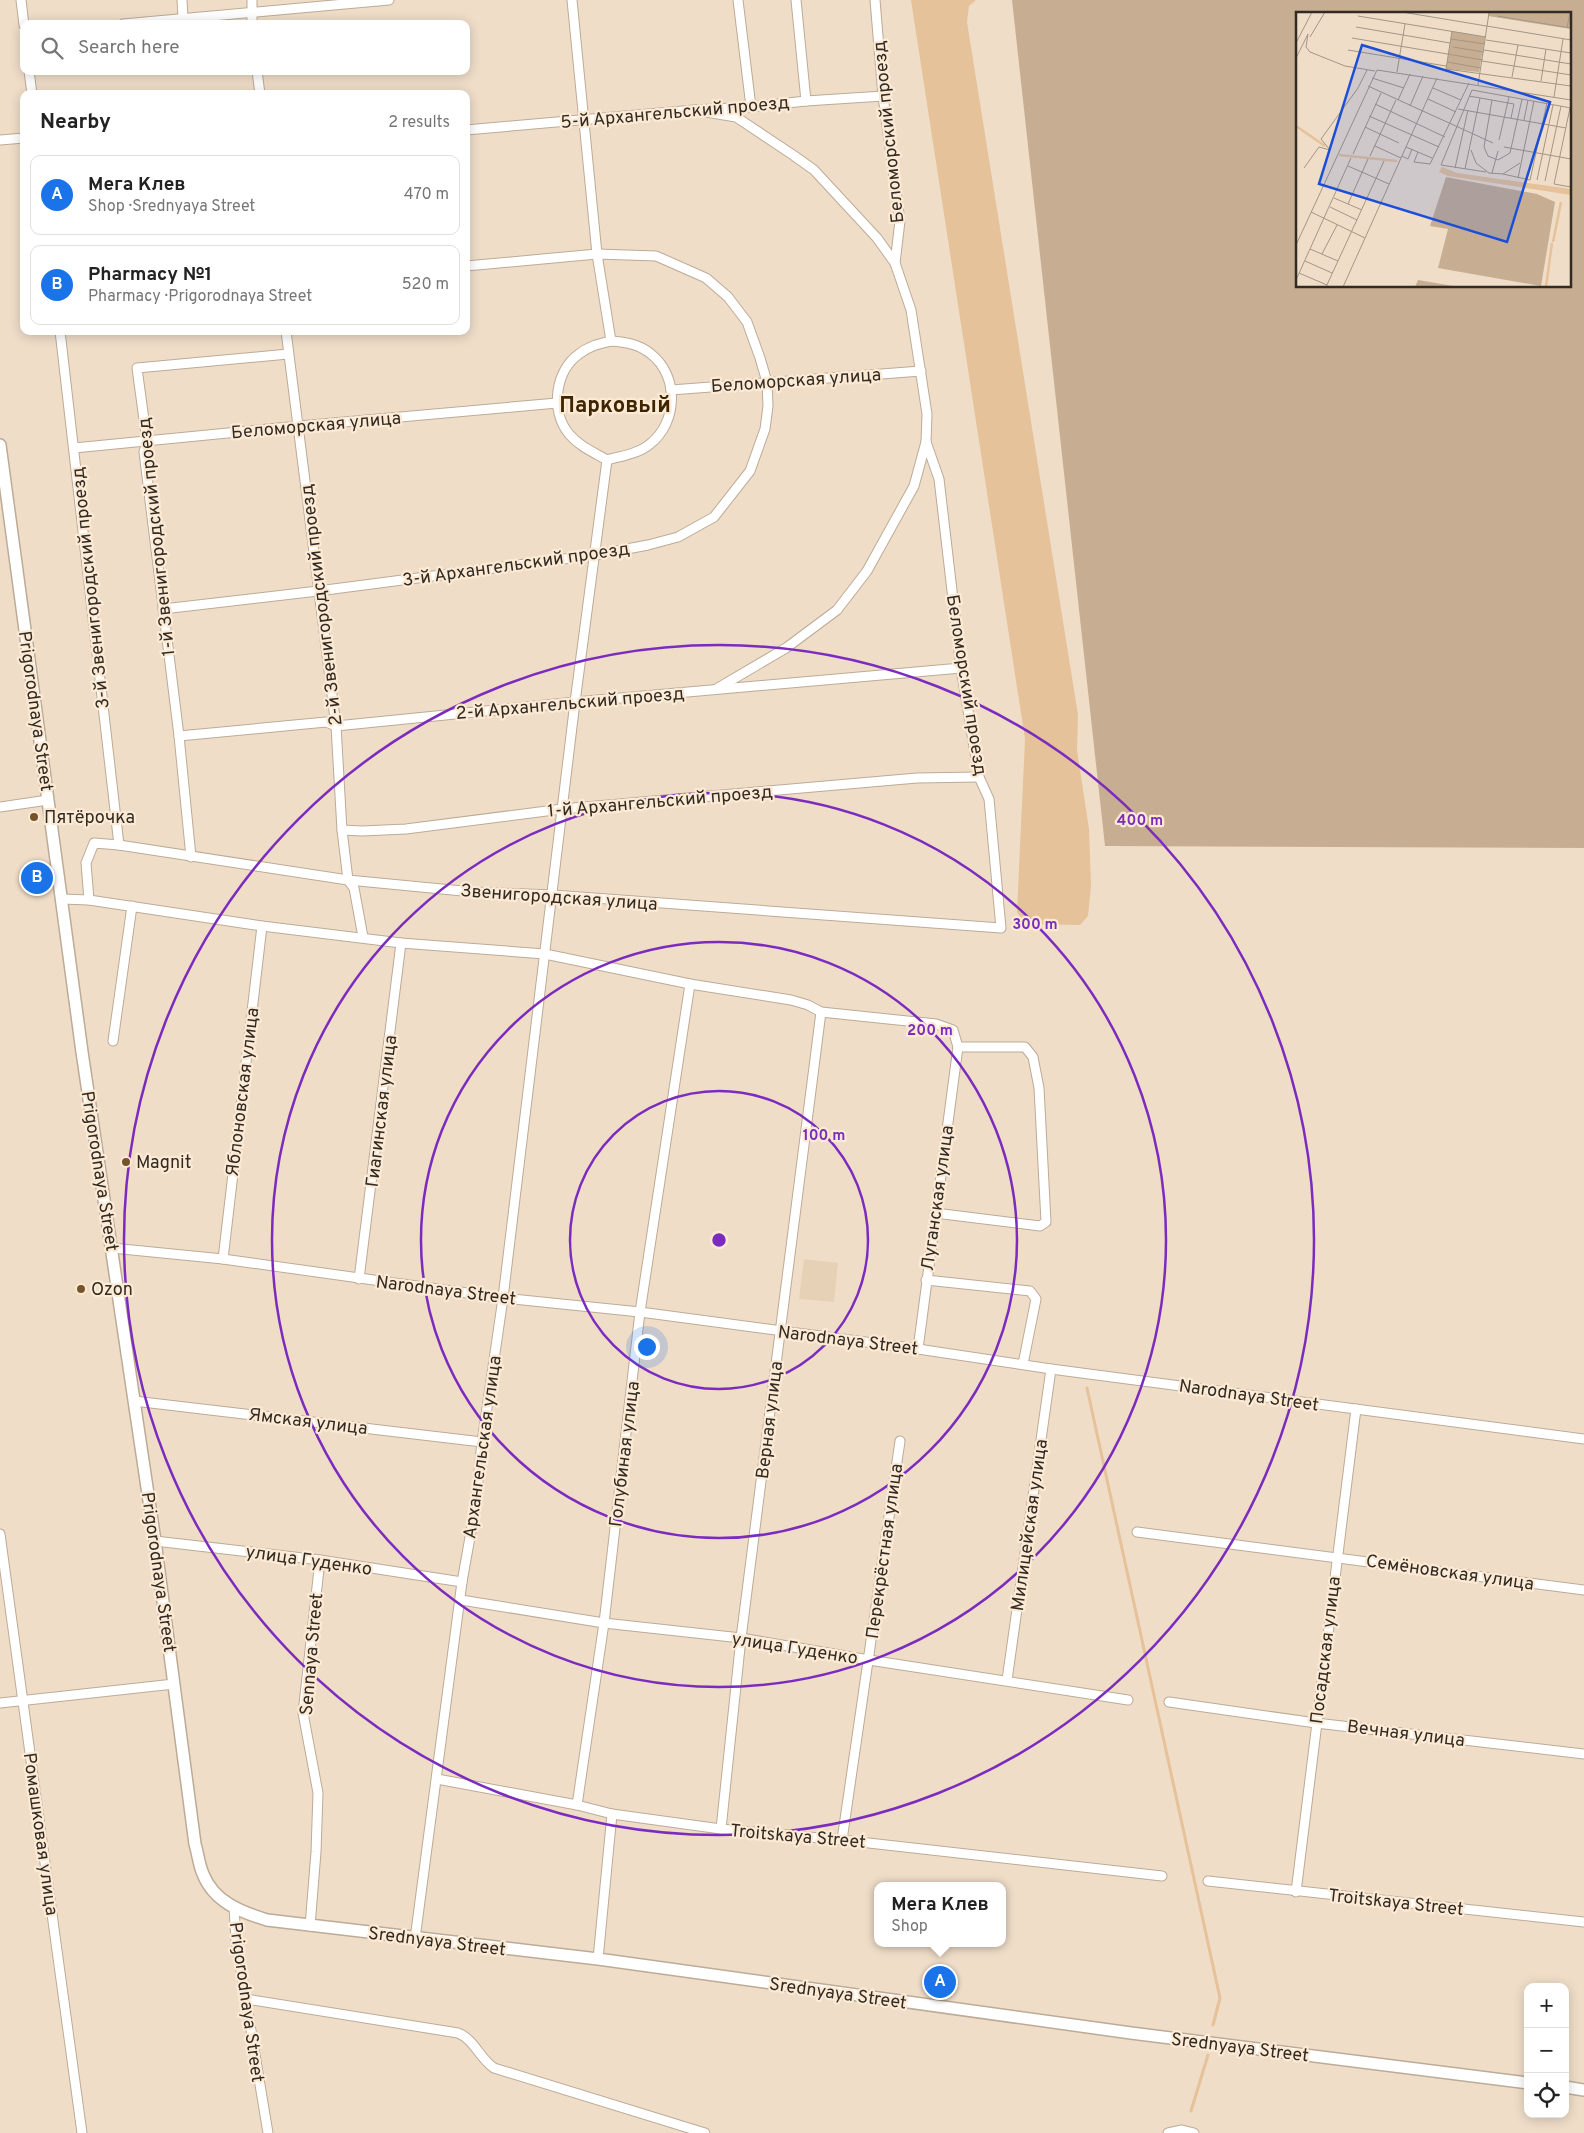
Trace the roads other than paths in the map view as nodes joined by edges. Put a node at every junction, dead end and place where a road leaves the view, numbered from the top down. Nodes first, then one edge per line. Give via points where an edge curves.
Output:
1 (21, 0) edge
2 (182, 0) edge
3 (252, 0) edge
4 (389, 0) edge
5 (572, 0) edge
6 (738, 0) edge
7 (796, 0) edge
8 (875, 0) edge
9 (367, 1) edge
10 (254, 14) junction
11 (183, 18) junction
12 (23, 20) edge
13 (163, 20) edge
14 (253, 20) edge
15 (30, 75) edge
16 (258, 75) edge
17 (31, 90) edge
18 (259, 90) edge
19 (884, 96) junction
20 (806, 101) junction
21 (751, 107) junction
22 (694, 110) junction
23 (583, 120) junction
24 (470, 130) edge
25 (20, 138) edge
26 (0, 140) edge
27 (598, 254) junction
28 (895, 263) junction
29 (470, 266) edge
30 (60, 335) edge
31 (286, 335) edge
32 (611, 341) junction
33 (288, 354) junction
34 (921, 371) junction
35 (767, 382) junction
36 (671, 390) junction
37 (557, 404) junction
38 (299, 426) junction
39 (147, 442) junction
40 (926, 442) junction
41 (0, 445) edge
42 (74, 448) junction
43 (607, 460) junction
44 (595, 554) junction
45 (318, 591) junction
46 (163, 609) junction
47 (961, 668) junction
48 (716, 690) junction
49 (575, 702) junction
50 (336, 726) junction
51 (179, 736) junction
52 (979, 777) junction
53 (48, 800) junction
54 (0, 806) edge
55 (562, 809) junction
56 (342, 830) junction
57 (118, 844) junction
58 (191, 857) junction
59 (348, 880) junction
60 (553, 895) junction
61 (62, 899) junction
62 (89, 900) junction
63 (132, 906) junction
64 (262, 926) junction
65 (1001, 928) joint
66 (363, 937) junction
67 (401, 943) junction
68 (545, 954) junction
69 (690, 984) junction
70 (821, 1012) junction
71 (113, 1041) dead end
72 (958, 1047) junction
73 (935, 1213) junction
74 (112, 1248) junction
75 (223, 1259) junction
76 (359, 1279) junction
77 (926, 1280) junction
78 (503, 1298) junction
79 (640, 1312) junction
80 (781, 1332) junction
81 (918, 1348) junction
82 (1023, 1364) junction
83 (1051, 1369) junction
84 (134, 1401) junction
85 (1356, 1409) junction
86 (1584, 1439) edge
87 (900, 1441) dead end
88 (482, 1442) junction
89 (1138, 1532) dead end
90 (0, 1534) edge
91 (155, 1541) junction
92 (1337, 1557) junction
93 (320, 1560) junction
94 (462, 1582) junction
95 (1584, 1590) edge
96 (461, 1600) junction
97 (604, 1623) junction
98 (741, 1638) junction
99 (869, 1660) junction
100 (1007, 1680) junction
101 (174, 1684) junction
102 (1128, 1700) dead end
103 (24, 1701) junction
104 (1169, 1702) dead end
105 (0, 1703) edge
106 (1316, 1723) junction
107 (1584, 1754) edge
108 (437, 1779) junction
109 (577, 1804) junction
110 (612, 1814) junction
111 (721, 1829) junction
112 (842, 1840) junction
113 (1162, 1876) dead end
114 (1208, 1882) dead end
115 (1296, 1892) junction
116 (215, 1894) joint
117 (234, 1908) junction
118 (1584, 1922) edge
119 (310, 1926) junction
120 (415, 1938) junction
121 (598, 1959) junction
122 (246, 1999) junction
123 (1524, 2082) edge
124 (1569, 2088) edge
125 (1584, 2090) edge
126 (82, 2133) edge
127 (268, 2133) edge
128 (705, 2133) edge
129 (1168, 2133) edge
130 (1194, 2133) edge

1 - 12 street
2 - 11 street
3 - 10 street
4 - 9 street
5 - 23 street
6 - 21 street
7 - 20 street
8 - 19 street, Беломорский проезд
9 - 10 street
10 - 11 street
10 - 14 street
11 - 13 street
15 - 17 street
16 - 18 street
19 - 20 street, 5-й Архангельский проезд
19 - 28 street, Беломорский проезд via 900,221
20 - 21 street, 5-й Архангельский проезд
21 - 22 street, 5-й Архангельский проезд
22 - 23 street, 5-й Архангельский проезд
22 - 28 street, Беломорский проезд via 736,117 814,170
23 - 24 street, 5-й Архангельский проезд
23 - 27 street
25 - 26 street
27 - 29 street, 3-й Архангельский проезд
27 - 32 street
27 - 35 street, 3-й Архангельский проезд via 656,256 706,278 728,297 747,322
28 - 34 street, Беломорский проезд via 911,310
30 - 42 street, 3-й Звенигородский проезд
31 - 33 street, 2-й Звенигородский проезд
32 - 36 street via 638,346 650,354 667,376
32 - 37 street via 593,345 578,354 566,368 559,385
33 - 38 street, 2-й Звенигородский проезд
33 - 39 street, 1-й Звенигородский проезд via 137,368
34 - 35 street, Беломорская улица
34 - 40 street, Беломорский проезд via 927,414
35 - 36 street, Беломорская улица
35 - 44 street, 3-й Архангельский проезд via 765,429 750,472 714,517 678,537
36 - 43 street via 668,420 650,444 636,452
37 - 38 street, Беломорская улица
37 - 43 street via 568,432 578,443
38 - 39 street, Беломорская улица
38 - 45 street, 2-й Звенигородский проезд
39 - 42 street, Беломорская улица
39 - 46 street, 1-й Звенигородский проезд via 144,452
40 - 47 street, Беломорский проезд via 939,480
40 - 48 street, Беломорский проезд via 914,486 867,571 837,610 786,648
41 - 53 street, Prigorodnaya Street
42 - 57 street, 3-й Звенигородский проезд
43 - 44 street
44 - 45 street, 3-й Архангельский проезд
44 - 49 street
45 - 46 street, 3-й Архангельский проезд
45 - 50 street, 2-й Звенигородский проезд
46 - 51 street, 1-й Звенигородский проезд
47 - 48 street, 2-й Архангельский проезд
47 - 52 street, Беломорский проезд
48 - 49 street, 2-й Архангельский проезд
49 - 50 street, 2-й Архангельский проезд
49 - 55 street
50 - 51 street, 2-й Архангельский проезд via 326,722
50 - 56 street, 2-й Звенигородский проезд
51 - 58 street, 1-й Звенигородский проезд
52 - 55 street, 1-й Архангельский проезд via 917,778
52 - 65 street, Беломорский проезд via 988,799
53 - 54 street
53 - 61 street, Prigorodnaya Street
55 - 56 street, 1-й Архангельский проезд via 406,828
55 - 60 street
56 - 59 street, 2-й Звенигородский проезд
57 - 58 street, Звенигородская улица
57 - 62 street, Звенигородская улица via 94,843 86,863
58 - 59 street, Звенигородская улица
59 - 60 street, Звенигородская улица via 473,892
59 - 66 street, 2-й Звенигородский проезд via 354,888
60 - 65 street, Звенигородская улица
60 - 68 street, Архангельская улица
61 - 62 street
61 - 74 street, Prigorodnaya Street
62 - 63 street
63 - 64 street
63 - 71 street
64 - 66 street
64 - 75 street, Яблоновская улица
66 - 67 street
67 - 68 street
67 - 76 street, Гиагинская улица
68 - 69 street
68 - 78 street, Архангельская улица
69 - 70 street via 791,1000 808,1004
69 - 79 street, Голубиная улица
70 - 72 street via 936,1024 953,1030
70 - 80 street, Верная улица
72 - 73 street, Луганская улица
72 - 73 street via 1025,1047 1033,1057 1039,1088 1046,1222 1040,1226
73 - 77 street, Луганская улица
74 - 75 street, Narodnaya Street
74 - 84 street, Prigorodnaya Street
75 - 76 street, Narodnaya Street
76 - 78 street, Narodnaya Street
77 - 81 street, Луганская улица
77 - 82 street via 1030,1291 1036,1299
78 - 79 street, Narodnaya Street
78 - 88 street, Архангельская улица
79 - 80 street, Narodnaya Street
79 - 97 street, Голубиная улица
80 - 81 street, Narodnaya Street
80 - 98 street, Верная улица
81 - 82 street, Narodnaya Street
82 - 83 street, Narodnaya Street
83 - 85 street, Narodnaya Street
83 - 100 street, Милицейская улица
84 - 88 street, Ямская улица
84 - 91 street, Prigorodnaya Street
85 - 86 street, Narodnaya Street
85 - 92 street, Посадская улица
87 - 99 street, Перекрёстная улица
88 - 94 street, Архангельская улица via 475,1509
89 - 92 street, Семёновская улица
90 - 103 street, Ромашковая улица
91 - 93 street, улица Гуденко
91 - 101 street, Prigorodnaya Street
92 - 95 street, Семёновская улица
92 - 106 street, Посадская улица
93 - 94 street, улица Гуденко
93 - 119 street, Sennaya Street via 303,1713 318,1793
94 - 96 street, Архангельская улица
96 - 97 street, улица Гуденко
96 - 108 street, Архангельская улица
97 - 98 street, улица Гуденко
97 - 109 street, Голубиная улица
98 - 99 street, улица Гуденко
98 - 111 street, Верная улица
99 - 100 street, улица Гуденко
99 - 112 street, Перекрёстная улица
100 - 102 street, улица Гуденко
101 - 103 street
101 - 116 street, Prigorodnaya Street via 195,1844 203,1875
103 - 105 street
103 - 126 street, Ромашковая улица
104 - 106 street, Вечная улица
106 - 107 street, Вечная улица
106 - 115 street, Посадская улица
108 - 109 street, Troitskaya Street
108 - 120 street, Архангельская улица
109 - 110 street, Troitskaya Street
110 - 111 street, Troitskaya Street
110 - 121 street
111 - 112 street, Troitskaya Street
112 - 113 street, Troitskaya Street
114 - 115 street, Troitskaya Street
115 - 118 street, Troitskaya Street
116 - 117 street, Srednyaya Street
117 - 119 street, Srednyaya Street via 267,1920
117 - 122 street, Prigorodnaya Street
119 - 120 street, Srednyaya Street
120 - 121 street, Srednyaya Street
121 - 123 street, Srednyaya Street via 1131,2033
122 - 127 street, Prigorodnaya Street
122 - 128 street via 465,2035 494,2068
124 - 125 street
129 - 130 street via 1182,2130

